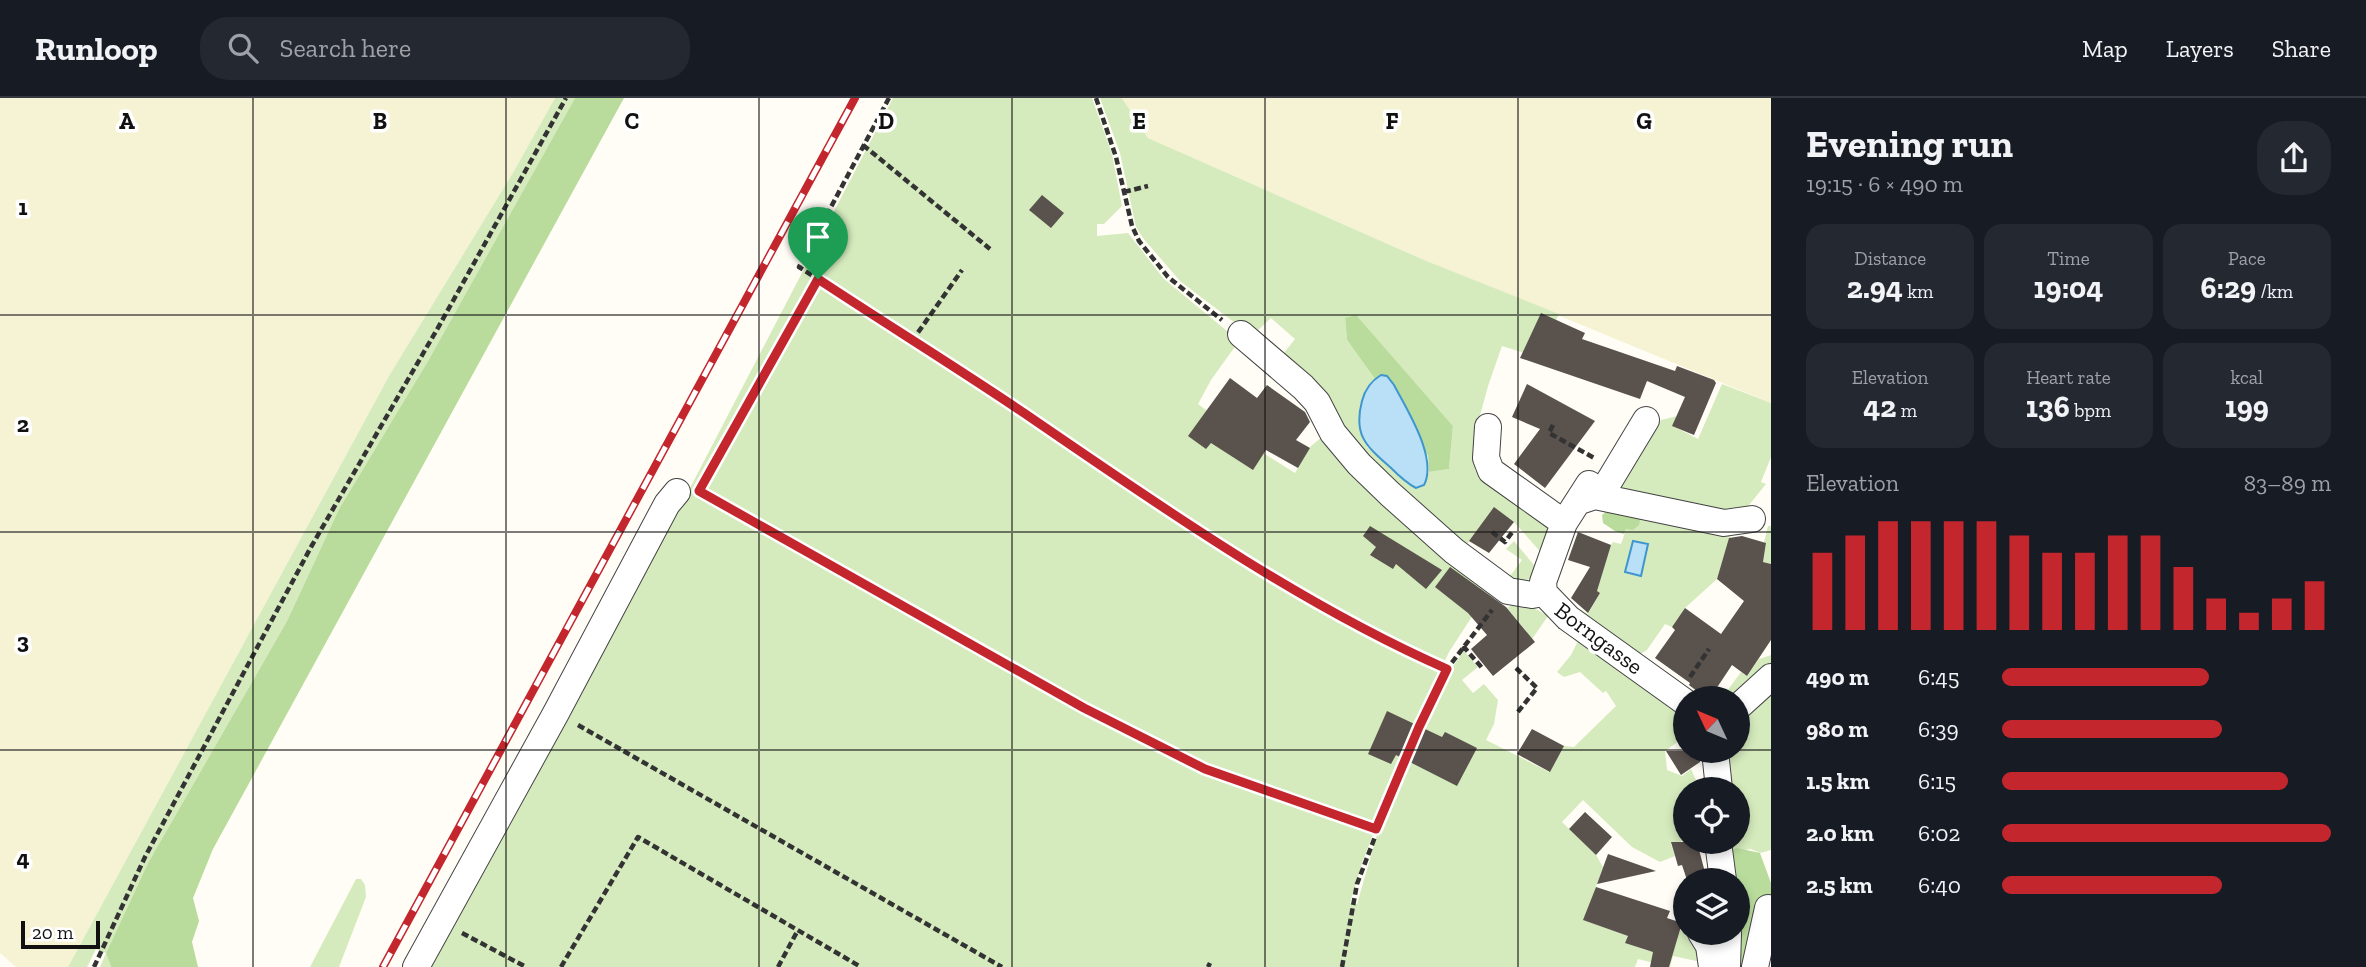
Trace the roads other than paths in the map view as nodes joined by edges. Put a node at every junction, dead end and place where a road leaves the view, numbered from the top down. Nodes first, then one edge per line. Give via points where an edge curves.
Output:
1 (1241, 334) road end
2 (1646, 420) dead end
3 (1489, 427) dead end
4 (677, 492) dead end
5 (1586, 493) junction
6 (1752, 519) dead end
7 (1544, 593) junction
8 (1771, 677) edge
9 (1673, 692) edge
10 (1750, 696) edge
11 (1768, 908) dead end
12 (1708, 945) edge
13 (1728, 945) edge
14 (416, 967) edge
15 (1712, 967) edge
16 (1727, 967) edge
17 (1755, 967) edge

1 - 7 street via 1303,387 1317,402 1333,433 1390,494 1454,551 1508,591
2 - 5 street, Borngasse via 1608,483
3 - 5 street via 1486,458 1491,471
4 - 14 street
5 - 6 street via 1724,523
5 - 7 street, Borngasse via 1543,582
7 - 9 street, Borngasse via 1568,618
8 - 10 street
11 - 17 street
12 - 15 street
13 - 16 street

